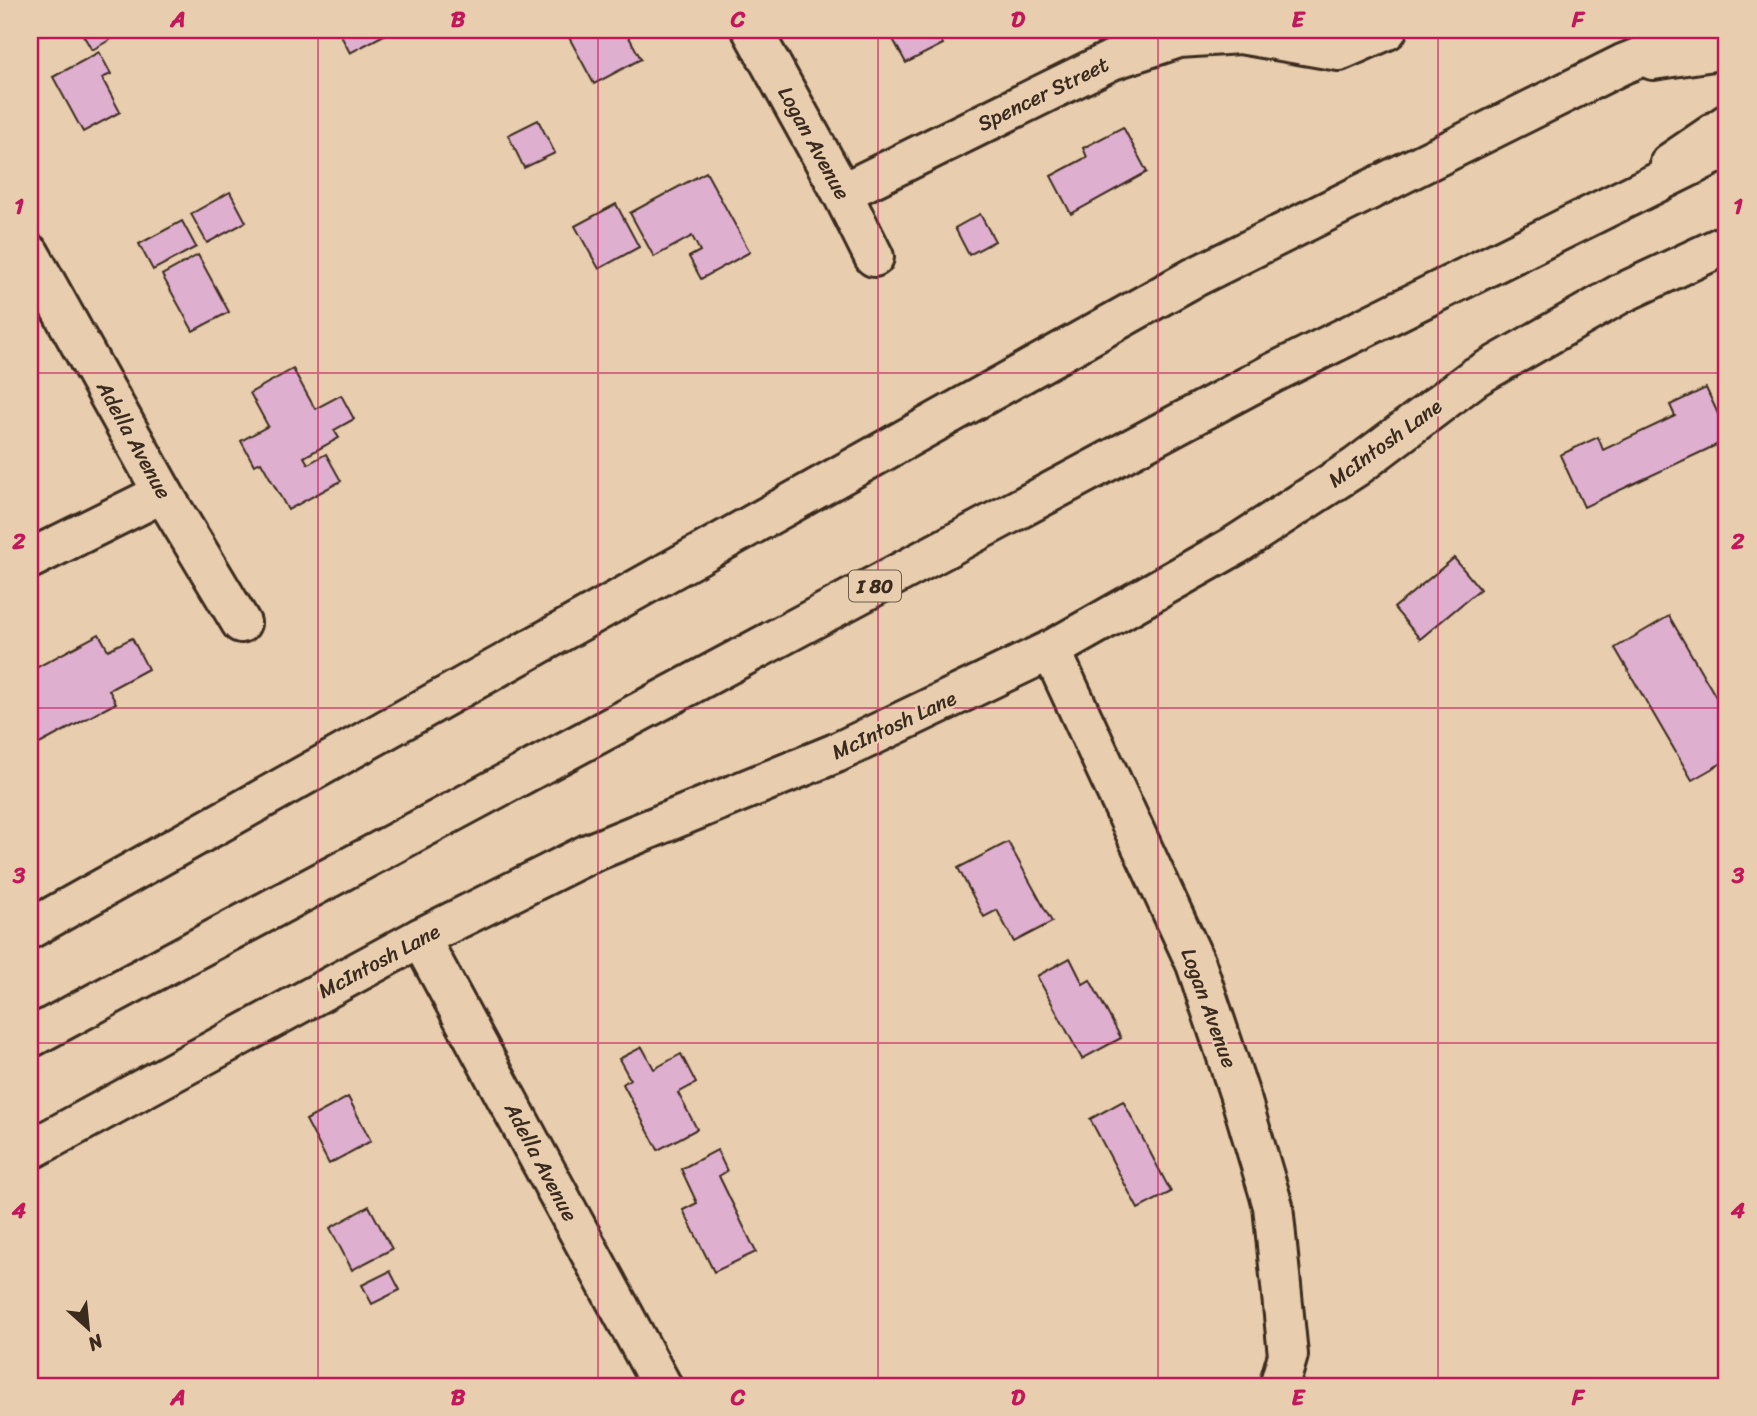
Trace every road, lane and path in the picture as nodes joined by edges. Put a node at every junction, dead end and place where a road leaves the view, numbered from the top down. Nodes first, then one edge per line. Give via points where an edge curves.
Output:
1 (752, 30) edge
2 (1387, 30) edge
3 (1707, 30) edge
4 (1727, 49) edge
5 (1623, 64) junction
6 (1727, 124) edge
7 (1727, 148) edge
8 (842, 193) junction
9 (1599, 212) junction
10 (1727, 244) edge
11 (30, 254) edge
12 (874, 257) dead end
13 (163, 493) junction
14 (30, 559) edge
15 (241, 623) dead end
16 (1051, 650) junction
17 (30, 929) edge
18 (420, 937) junction
19 (30, 1038) edge
20 (30, 1150) edge
21 (662, 1386) edge
22 (1279, 1386) edge

1 - 8 main road, Logan Avenue
2 - 8 main road, Spencer Street via 1339,51 1240,34 1179,38 1112,60
3 - 5 main road
4 - 5 main road
5 - 17 main road via 1193,278
6 - 9 main road
7 - 9 main road, I 80
8 - 12 main road, Logan Avenue
9 - 19 main road, I 80 via 1271,374
10 - 16 main road, McIntosh Lane via 1620,294 1475,377 1346,474 1236,545
11 - 13 main road, Adella Avenue
13 - 14 main road
13 - 15 main road, Adella Avenue
16 - 18 main road, McIntosh Lane via 836,753 588,854
16 - 22 main road, Logan Avenue via 1195,964 1242,1102 1273,1206 1288,1355
18 - 20 main road, McIntosh Lane
18 - 21 main road, Adella Avenue

